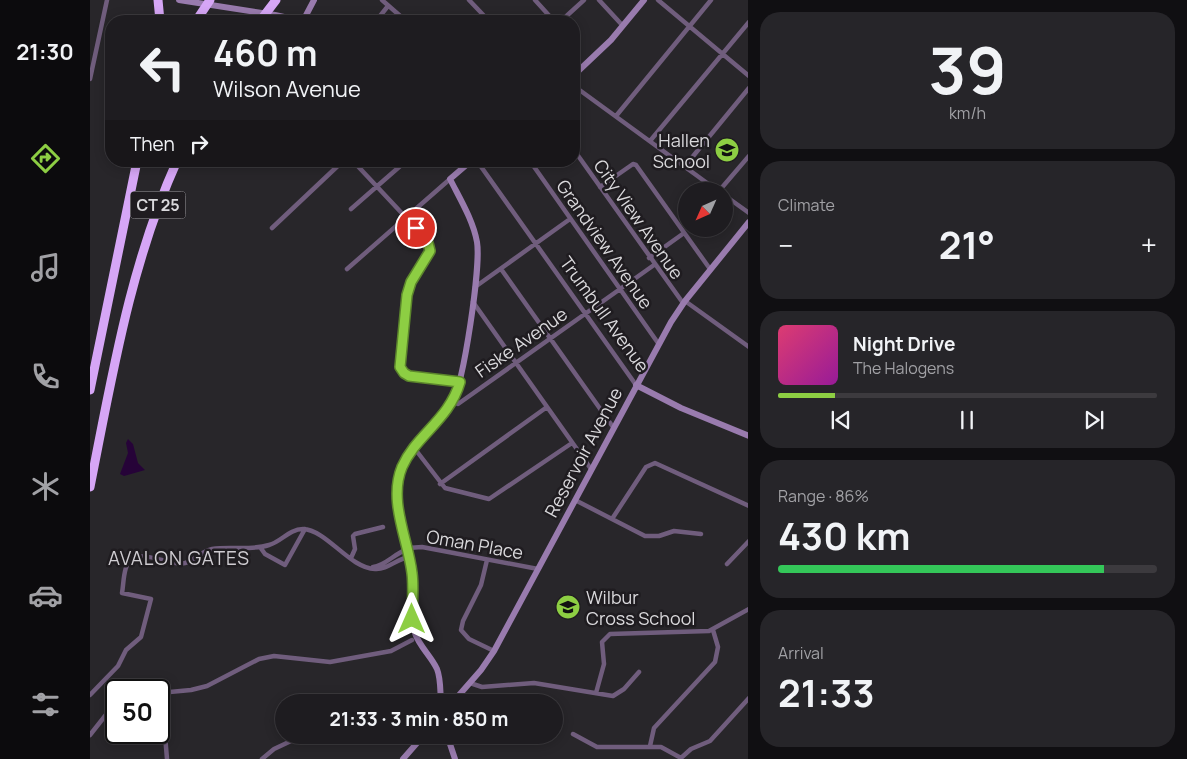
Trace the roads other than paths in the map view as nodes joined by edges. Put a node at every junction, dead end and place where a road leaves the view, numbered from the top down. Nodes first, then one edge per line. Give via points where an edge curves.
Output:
1 (107, 0) edge
2 (158, 0) edge
3 (179, 0) edge
4 (210, 0) edge
5 (276, 0) edge
6 (314, 0) edge
7 (382, 0) edge
8 (469, 0) edge
9 (534, 0) edge
10 (584, 0) edge
11 (599, 0) edge
12 (644, 0) edge
13 (658, 0) edge
14 (711, 0) edge
15 (388, 6) junction
16 (159, 15) edge
17 (200, 15) edge
18 (265, 15) edge
19 (275, 15) edge
20 (306, 15) edge
21 (381, 15) edge
22 (399, 15) edge
23 (483, 15) edge
24 (548, 15) edge
25 (567, 15) edge
26 (748, 22) edge
27 (624, 27) junction
28 (689, 28) junction
29 (722, 54) junction
30 (580, 69) edge
31 (748, 76) edge
32 (90, 79) edge
33 (748, 88) edge
34 (580, 90) edge
35 (616, 116) junction
36 (650, 142) junction
37 (748, 156) edge
38 (580, 159) edge
39 (685, 166) junction
40 (132, 167) edge
41 (136, 167) edge
42 (175, 167) edge
43 (180, 167) edge
44 (337, 167) edge
45 (358, 167) edge
46 (400, 167) edge
47 (464, 167) edge
48 (481, 167) edge
49 (534, 167) edge
50 (450, 179) junction
51 (707, 182) edge
52 (726, 182) edge
53 (600, 187) junction
54 (377, 188) junction
55 (128, 202) junction
56 (733, 202) edge
57 (351, 209) dead end
58 (748, 213) edge
59 (406, 218) junction
60 (570, 219) junction
61 (748, 222) edge
62 (678, 225) edge
63 (272, 228) dead end
64 (678, 237) edge
65 (688, 238) edge
66 (537, 244) junction
67 (142, 250) junction
68 (649, 258) junction
69 (654, 265) junction
70 (347, 269) dead end
71 (501, 269) junction
72 (710, 269) junction
73 (474, 287) junction
74 (620, 290) junction
75 (472, 301) junction
76 (684, 302) junction
77 (585, 314) junction
78 (551, 338) junction
79 (658, 343) junction
80 (748, 348) edge
81 (516, 362) junction
82 (460, 382) junction
83 (636, 385) junction
84 (90, 390) edge
85 (453, 402) junction
86 (548, 407) junction
87 (613, 427) junction
88 (748, 436) edge
89 (572, 443) junction
90 (415, 449) junction
91 (591, 469) junction
92 (440, 484) junction
93 (90, 487) edge
94 (575, 500) junction
95 (748, 506) edge
96 (612, 519) junction
97 (383, 527) dead end
98 (304, 529) junction
99 (701, 534) dead end
100 (748, 541) edge
101 (260, 547) junction
102 (408, 551) junction
103 (353, 559) junction
104 (488, 560) junction
105 (727, 564) dead end
106 (538, 569) junction
107 (748, 609) edge
108 (713, 630) junction
109 (412, 640) dead end
110 (494, 651) junction
111 (639, 672) dead end
112 (470, 683) junction
113 (170, 693) edge
114 (596, 693) junction
115 (440, 694) edge
116 (460, 694) edge
117 (90, 695) edge
118 (748, 698) edge
119 (105, 716) edge
120 (573, 734) dead end
121 (90, 735) edge
122 (165, 744) edge
123 (284, 744) edge
124 (416, 744) edge
125 (450, 744) edge
126 (650, 746) junction
127 (681, 758) edge
128 (167, 759) edge
129 (262, 759) edge
130 (403, 759) edge
131 (455, 759) edge

1 - 32 street
2 - 16 highway
3 - 19 main road
4 - 17 highway
5 - 18 highway
6 - 20 main road
7 - 15 street
8 - 23 street
9 - 24 street
10 - 25 street
11 - 27 street
12 - 27 main road
13 - 28 street
14 - 28 street
15 - 21 street
15 - 22 street
26 - 29 street
27 - 30 main road
28 - 29 street
28 - 35 street
29 - 31 street
29 - 36 street
33 - 39 street
34 - 35 street
35 - 36 street
36 - 39 street
37 - 52 street
38 - 53 street, City View Avenue
39 - 51 street
40 - 55 highway
41 - 55 highway, CT 25
42 - 67 highway, CT 25
43 - 67 highway
44 - 63 street
45 - 54 street
46 - 54 street
47 - 50 main road
48 - 66 street, Trumbull Avenue
49 - 60 street, Grandview Avenue
50 - 59 street
50 - 73 main road via 476,240 478,256
53 - 62 street via 634,164
53 - 68 street, City View Avenue
54 - 57 street
54 - 59 street
55 - 84 highway, CT 25
56 - 58 street
59 - 70 street
59 - 82 street via 426,239 430,251 407,295 400,367 409,376
60 - 66 street
60 - 74 street, Grandview Avenue
61 - 72 main road, Reservoir Avenue
64 - 68 street
65 - 72 street
66 - 71 street
66 - 77 street, Trumbull Avenue
67 - 93 highway, CT 25 via 123,324
68 - 69 street, City View Avenue
69 - 74 street, Fiske Avenue
69 - 76 street, City View Avenue
71 - 73 street
71 - 78 street
72 - 76 main road, Reservoir Avenue
73 - 75 main road
74 - 77 street, Fiske Avenue
74 - 79 street, Grandview Avenue
75 - 81 street
75 - 82 main road
76 - 79 main road, Reservoir Avenue
76 - 80 street, City View Avenue
77 - 78 street, Fiske Avenue
77 - 83 street, Trumbull Avenue
78 - 81 street, Fiske Avenue
78 - 87 street
79 - 83 main road, Reservoir Avenue
81 - 85 street, Fiske Avenue via 458,404
81 - 86 street
82 - 85 main road
83 - 87 main road, Reservoir Avenue
83 - 88 main road, Trumbull Avenue
85 - 90 main road
86 - 89 street
86 - 92 street
87 - 91 main road, Reservoir Avenue
89 - 91 street
89 - 92 street via 493,499 448,489
90 - 92 street
90 - 102 main road via 404,463 398,481 399,509
91 - 94 main road, Reservoir Avenue
94 - 96 street
94 - 106 main road, Reservoir Avenue
95 - 96 street via 655,463 646,467
96 - 99 street via 645,536 674,532
97 - 103 street via 353,536
98 - 101 street
98 - 101 street via 285,565 265,554
98 - 103 street via 314,532
100 - 105 street
101 - 117 street via 212,549 177,564 141,556 128,562 122,593 151,599 144,632
102 - 103 street via 395,554 377,567
102 - 104 street, Oman Place via 422,548
102 - 115 main road via 416,635 438,671
104 - 106 street, Oman Place
104 - 110 street via 462,630 469,638
106 - 110 main road, Reservoir Avenue
107 - 108 street
108 - 114 street via 610,634 602,642 604,664
108 - 126 street via 718,647 715,662 654,728
109 - 113 street via 391,652 330,662 274,656 260,658 207,686
110 - 112 main road, Reservoir Avenue
111 - 114 street via 619,694
112 - 114 street via 482,687 534,683
112 - 116 main road, Reservoir Avenue
118 - 127 street via 710,741
119 - 121 street
120 - 126 street via 597,747
122 - 128 street
123 - 129 street
124 - 130 main road
125 - 131 main road
126 - 127 street via 663,748

